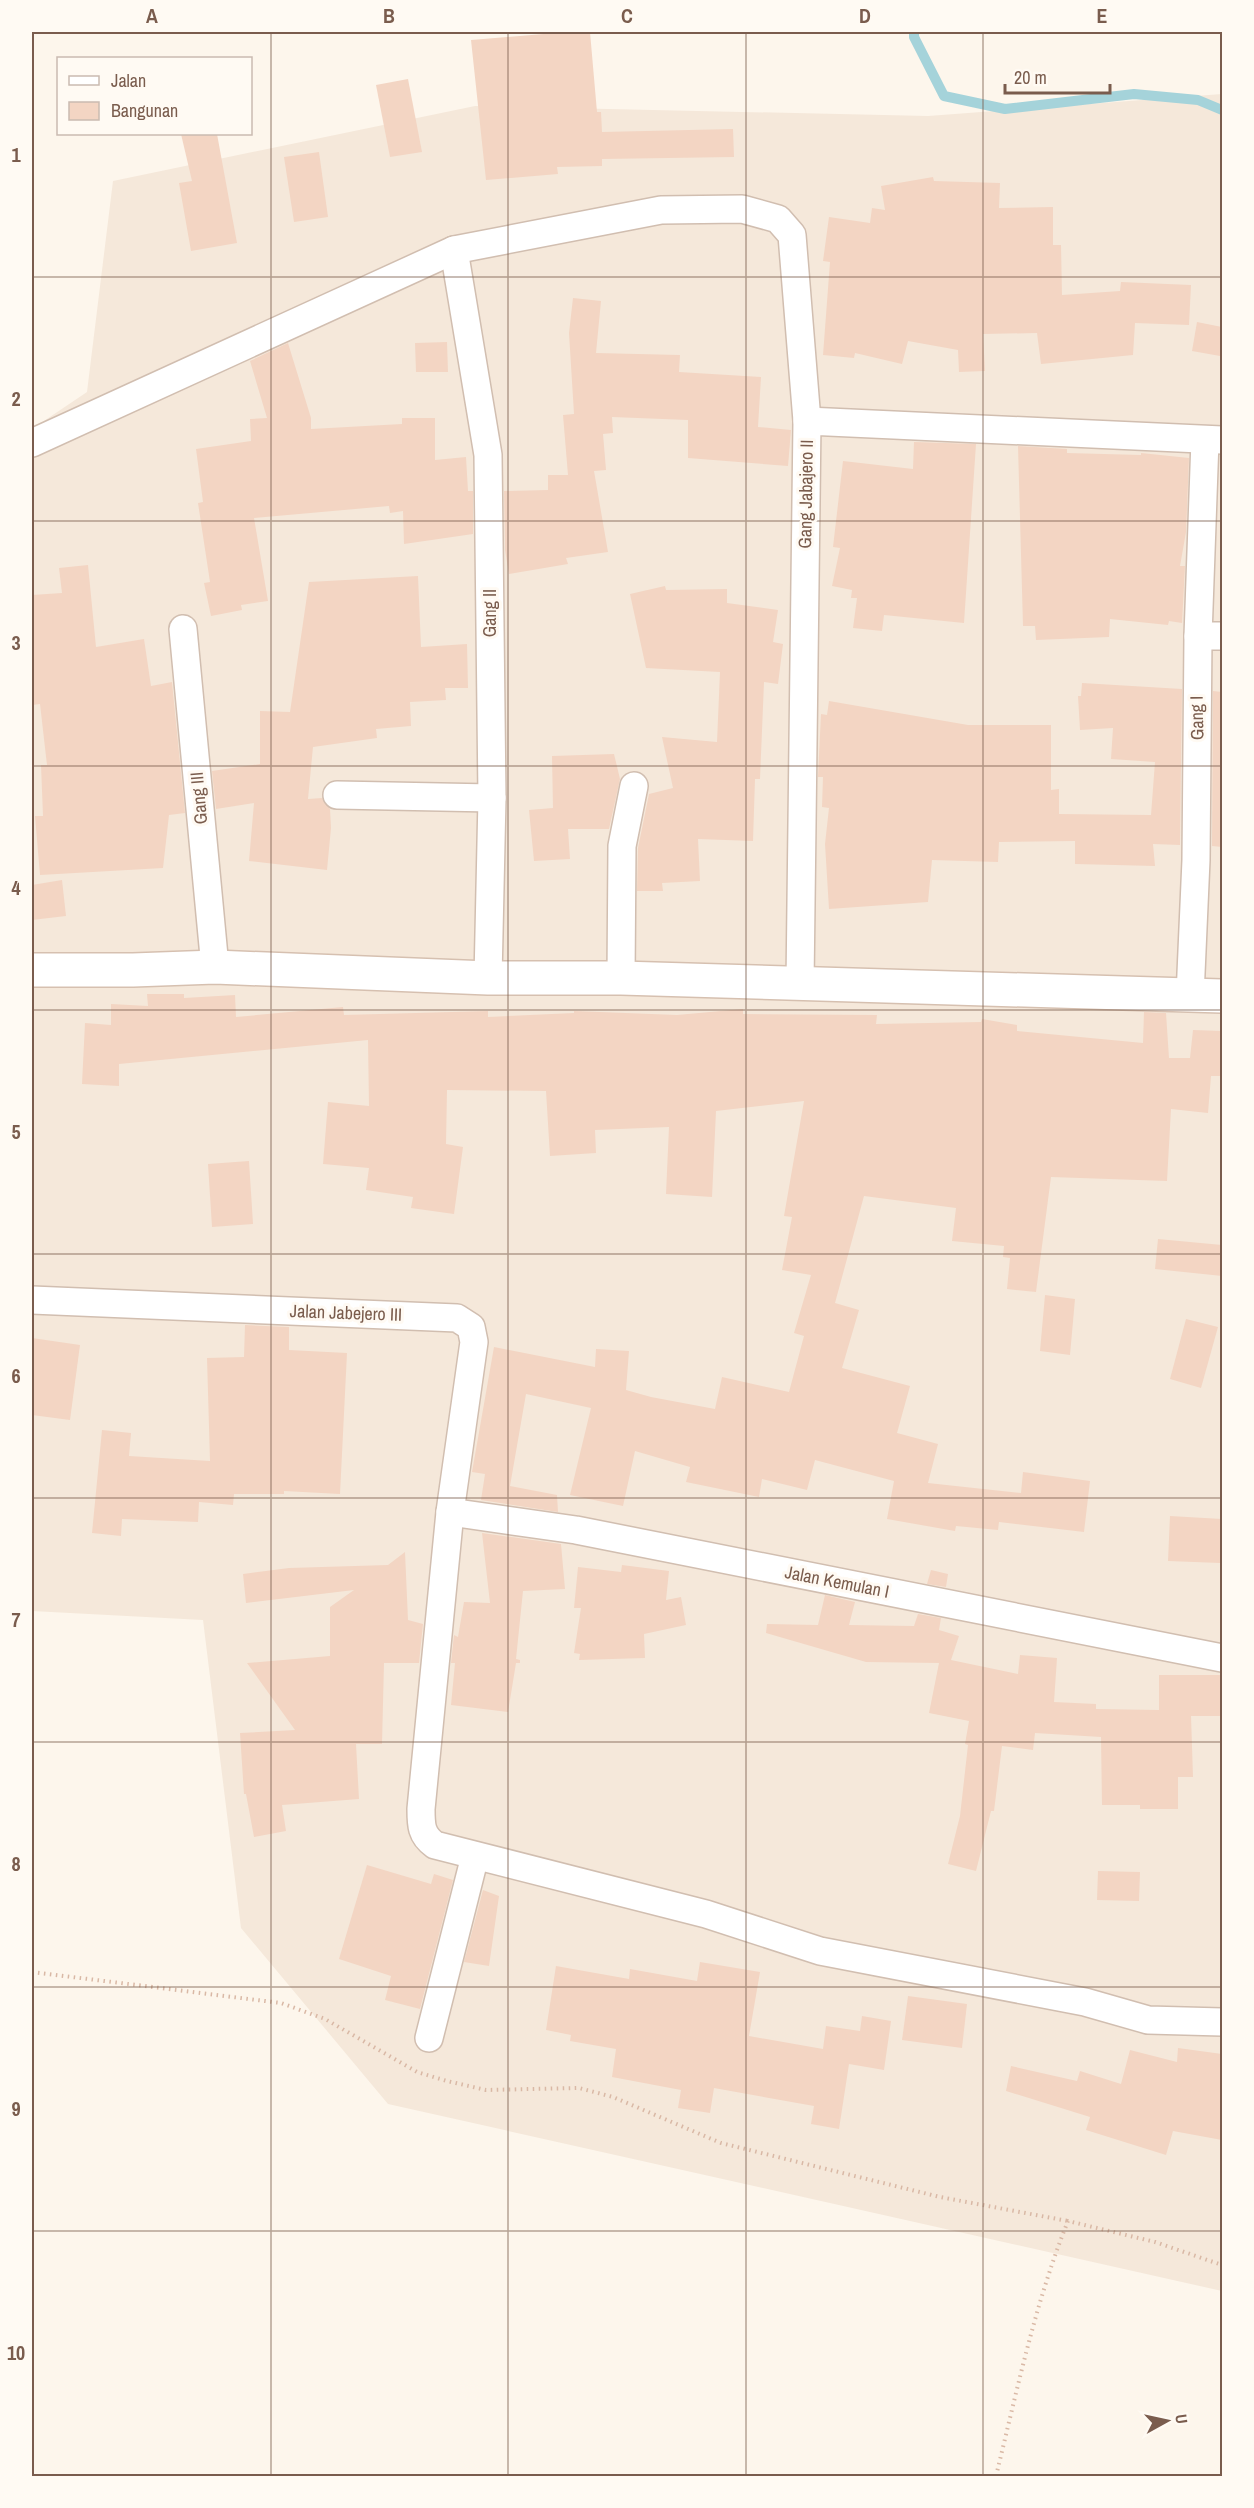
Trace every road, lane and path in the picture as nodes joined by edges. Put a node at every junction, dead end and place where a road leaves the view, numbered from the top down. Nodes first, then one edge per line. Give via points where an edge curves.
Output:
1 (454, 250) junction
2 (807, 421) junction
3 (1214, 440) edge
4 (32, 443) edge
5 (183, 630) dead end
6 (1210, 636) edge
7 (634, 786) dead end
8 (337, 795) dead end
9 (492, 798) junction
10 (215, 967) junction
11 (32, 970) edge
12 (488, 978) junction
13 (621, 978) junction
14 (800, 984) junction
15 (1190, 996) junction
16 (1222, 996) edge
17 (32, 1300) edge
18 (450, 1512) junction
19 (1222, 1658) edge
20 (475, 1856) junction
21 (32, 1972) edge
22 (1222, 2022) edge
23 (429, 2038) dead end
24 (1068, 2221) junction
25 (1222, 2265) edge
26 (996, 2476) edge

1 - 2 street via 661,210 742,210 778,219 792,235
1 - 4 street
1 - 9 street, Gang II via 488,455
2 - 3 street, Gang Jabajero II
2 - 14 street, Gang Jabajero II
3 - 6 street, Gang I
5 - 10 street, Gang III
6 - 15 street, Gang I
7 - 13 street via 622,846
8 - 9 street
9 - 12 street, Gang II
10 - 11 street
10 - 12 street
12 - 13 street
13 - 14 street
14 - 15 street
15 - 16 street
17 - 18 street, Jalan Jabejero III via 457,1318 471,1327 474,1342
18 - 19 street, Jalan Kemulan I via 576,1530
18 - 20 street, Jalan Jabejero III via 421,1826 426,1838 435,1845
20 - 22 street, Jalan Jabejero III via 706,1914 820,1951 1085,2002 1148,2020
20 - 23 street
21 - 24 path via 281,2003 325,2019 417,2072 447,2081 486,2090 579,2088 613,2097 721,2143 940,2197
24 - 25 path via 1155,2242
24 - 26 path via 1044,2287

